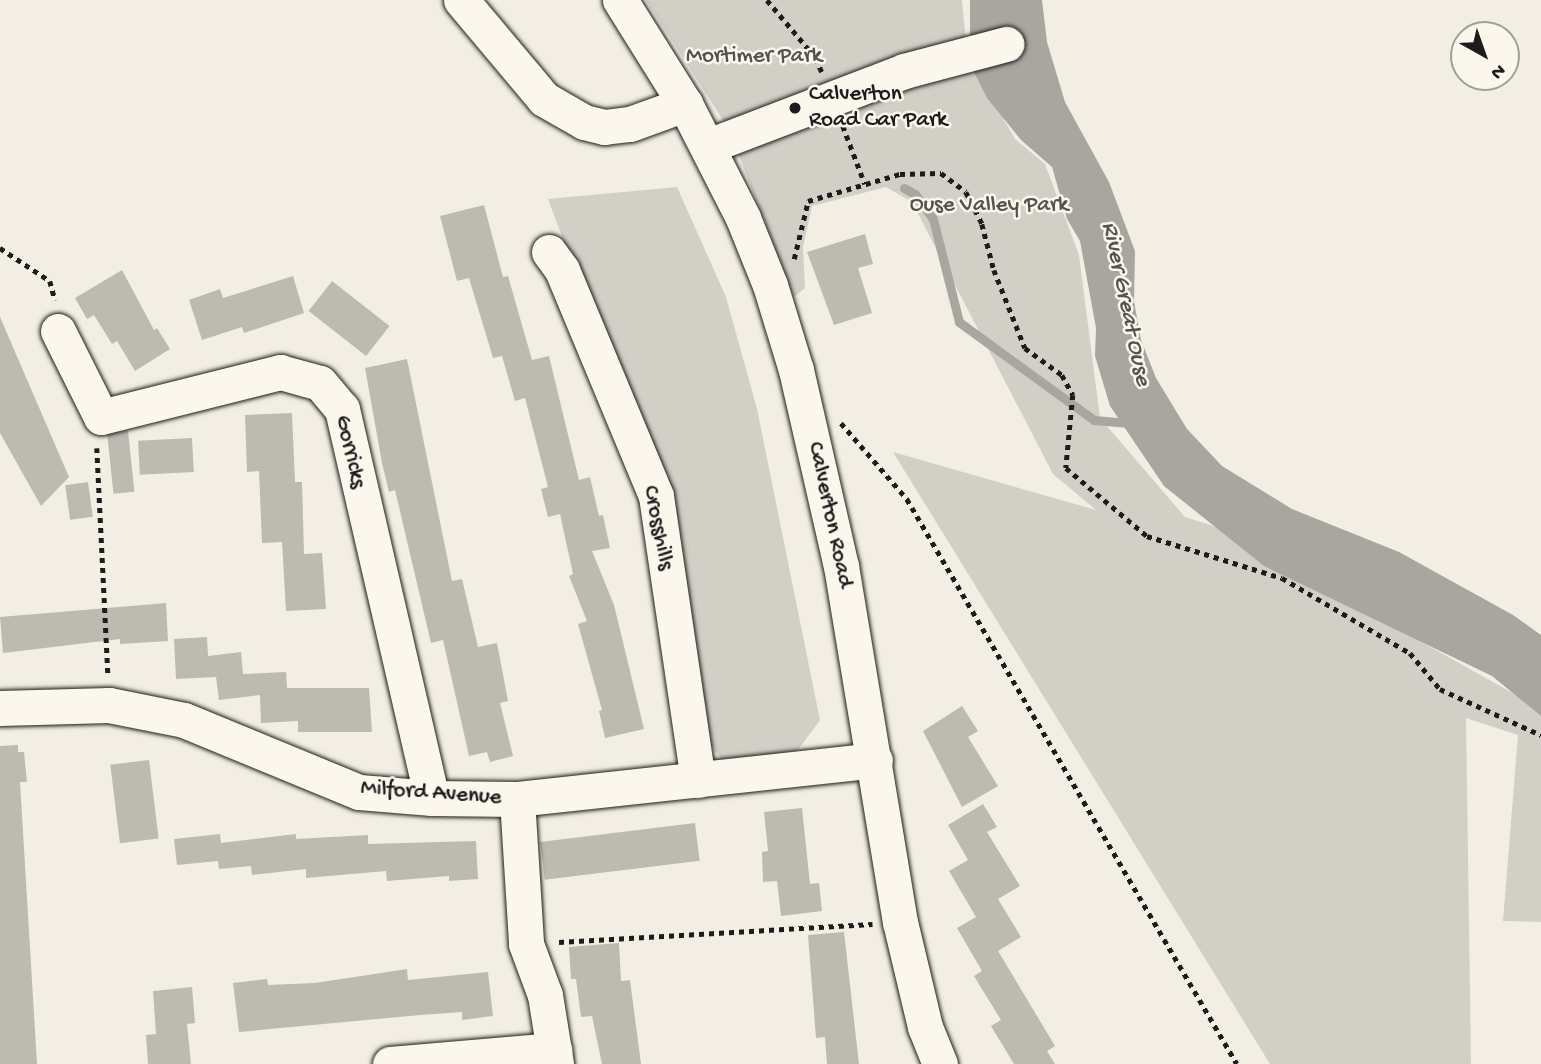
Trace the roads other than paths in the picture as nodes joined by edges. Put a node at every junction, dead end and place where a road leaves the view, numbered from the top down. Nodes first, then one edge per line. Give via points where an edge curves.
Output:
1 (461, 0) edge
2 (620, 0) edge
3 (1006, 44) dead end
4 (685, 104) junction
5 (708, 146) junction
6 (549, 252) dead end
7 (58, 331) dead end
8 (0, 708) edge
9 (875, 760) junction
10 (698, 780) junction
11 (432, 798) junction
12 (517, 799) junction
13 (555, 1057) edge
14 (390, 1064) edge
15 (940, 1064) edge

1 - 4 street via 544,99 584,122 604,127 630,124
2 - 4 street, Calverton Road
3 - 5 street via 904,71
4 - 5 street, Calverton Road
5 - 9 street, Calverton Road via 770,285 805,400 841,566
6 - 10 street, Crosshills via 562,270 656,496
7 - 11 street, Gorricks via 101,417 280,372 320,383 342,409
8 - 11 street, Milford Avenue via 109,705 184,720 359,792
9 - 10 street, Milford Avenue
9 - 15 street, Calverton Road via 901,922 925,1027
10 - 12 street, Milford Avenue
11 - 12 street, Milford Avenue
12 - 13 street via 526,943 545,995
13 - 14 street

